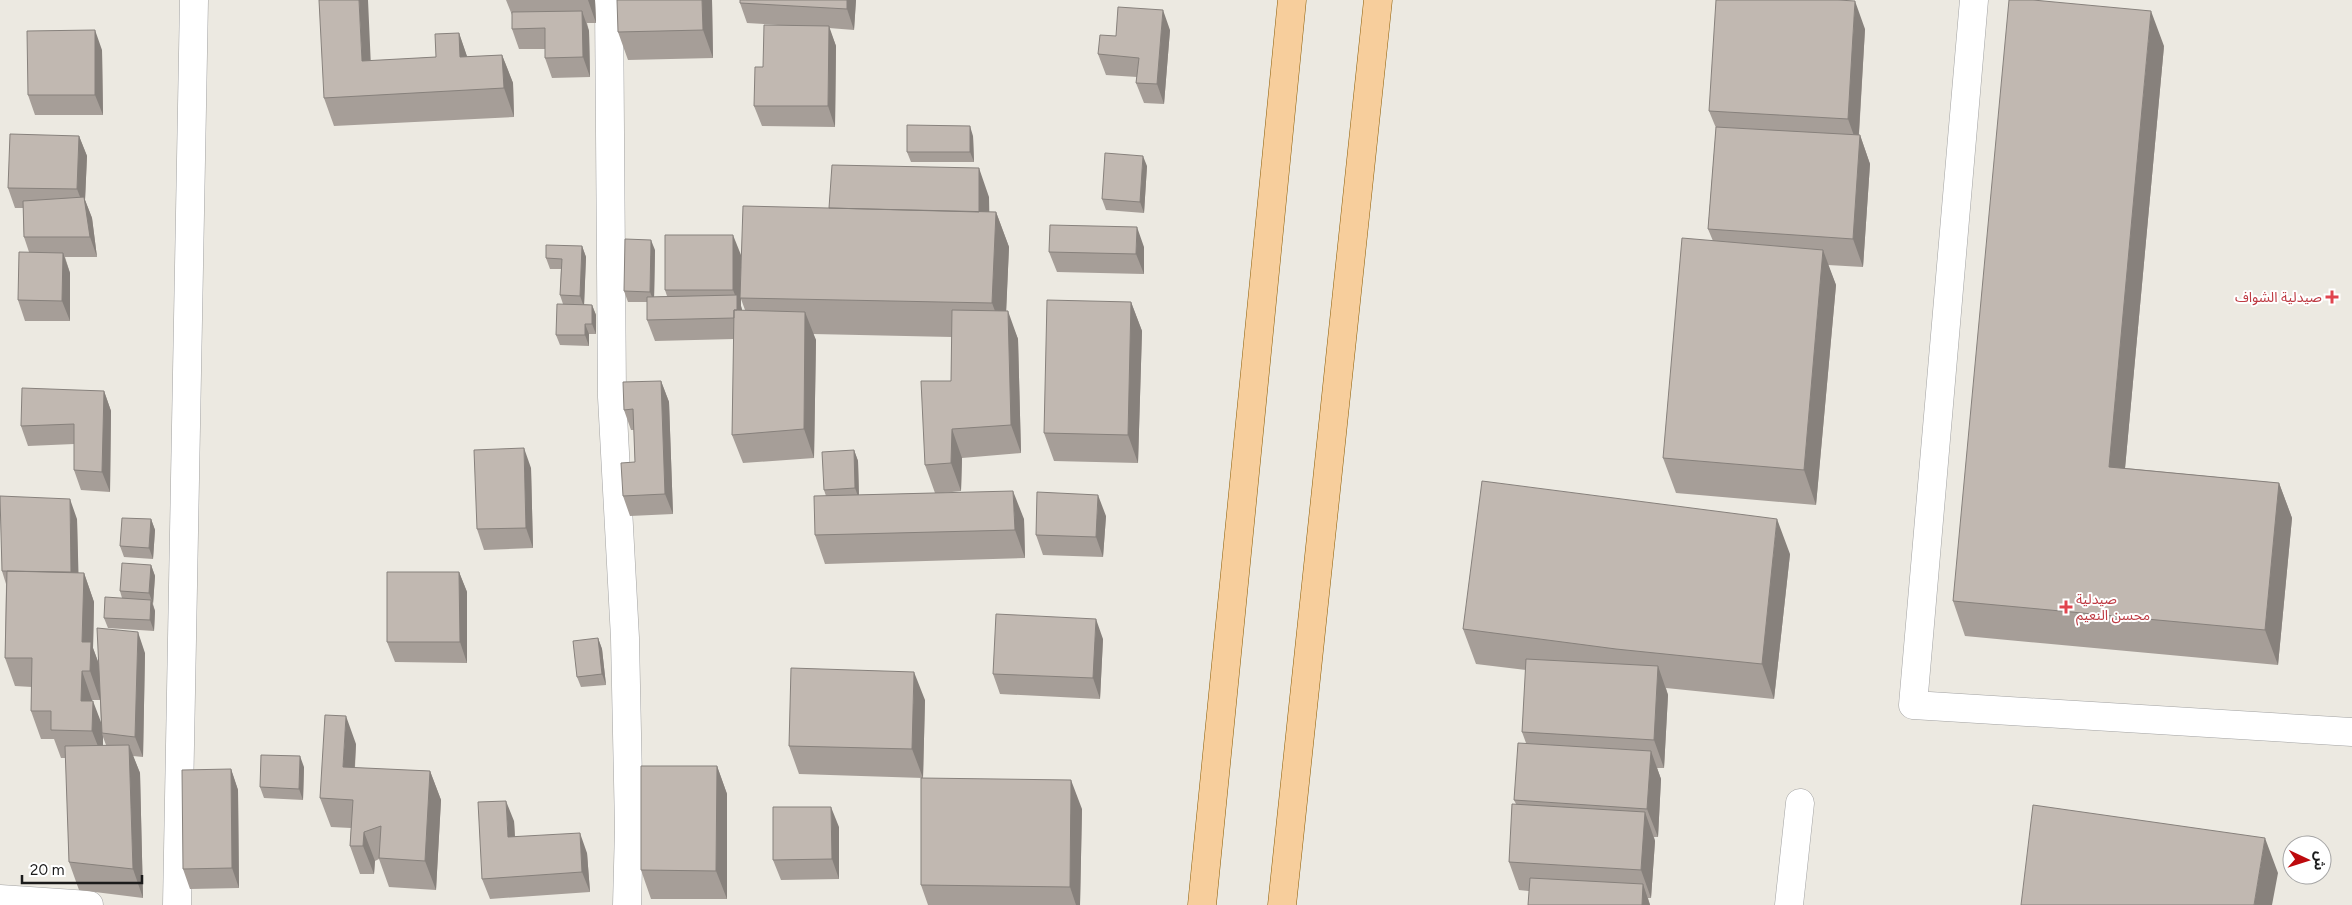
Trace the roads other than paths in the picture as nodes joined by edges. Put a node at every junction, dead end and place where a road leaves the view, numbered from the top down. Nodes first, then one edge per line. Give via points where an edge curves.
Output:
1 (194, 0) edge
2 (609, 0) edge
3 (1292, 0) edge
4 (1378, 0) edge
5 (1974, 0) edge
6 (2352, 732) edge
7 (1800, 803) dead end
8 (0, 899) edge
9 (88, 905) edge
10 (177, 905) edge
11 (627, 905) edge
12 (1202, 905) edge
13 (1282, 905) edge
14 (1789, 905) edge

1 - 10 street
2 - 11 street via 612,397 625,638 629,828
3 - 12 main road
4 - 13 main road
5 - 6 street via 1913,705
7 - 14 street
8 - 9 street

